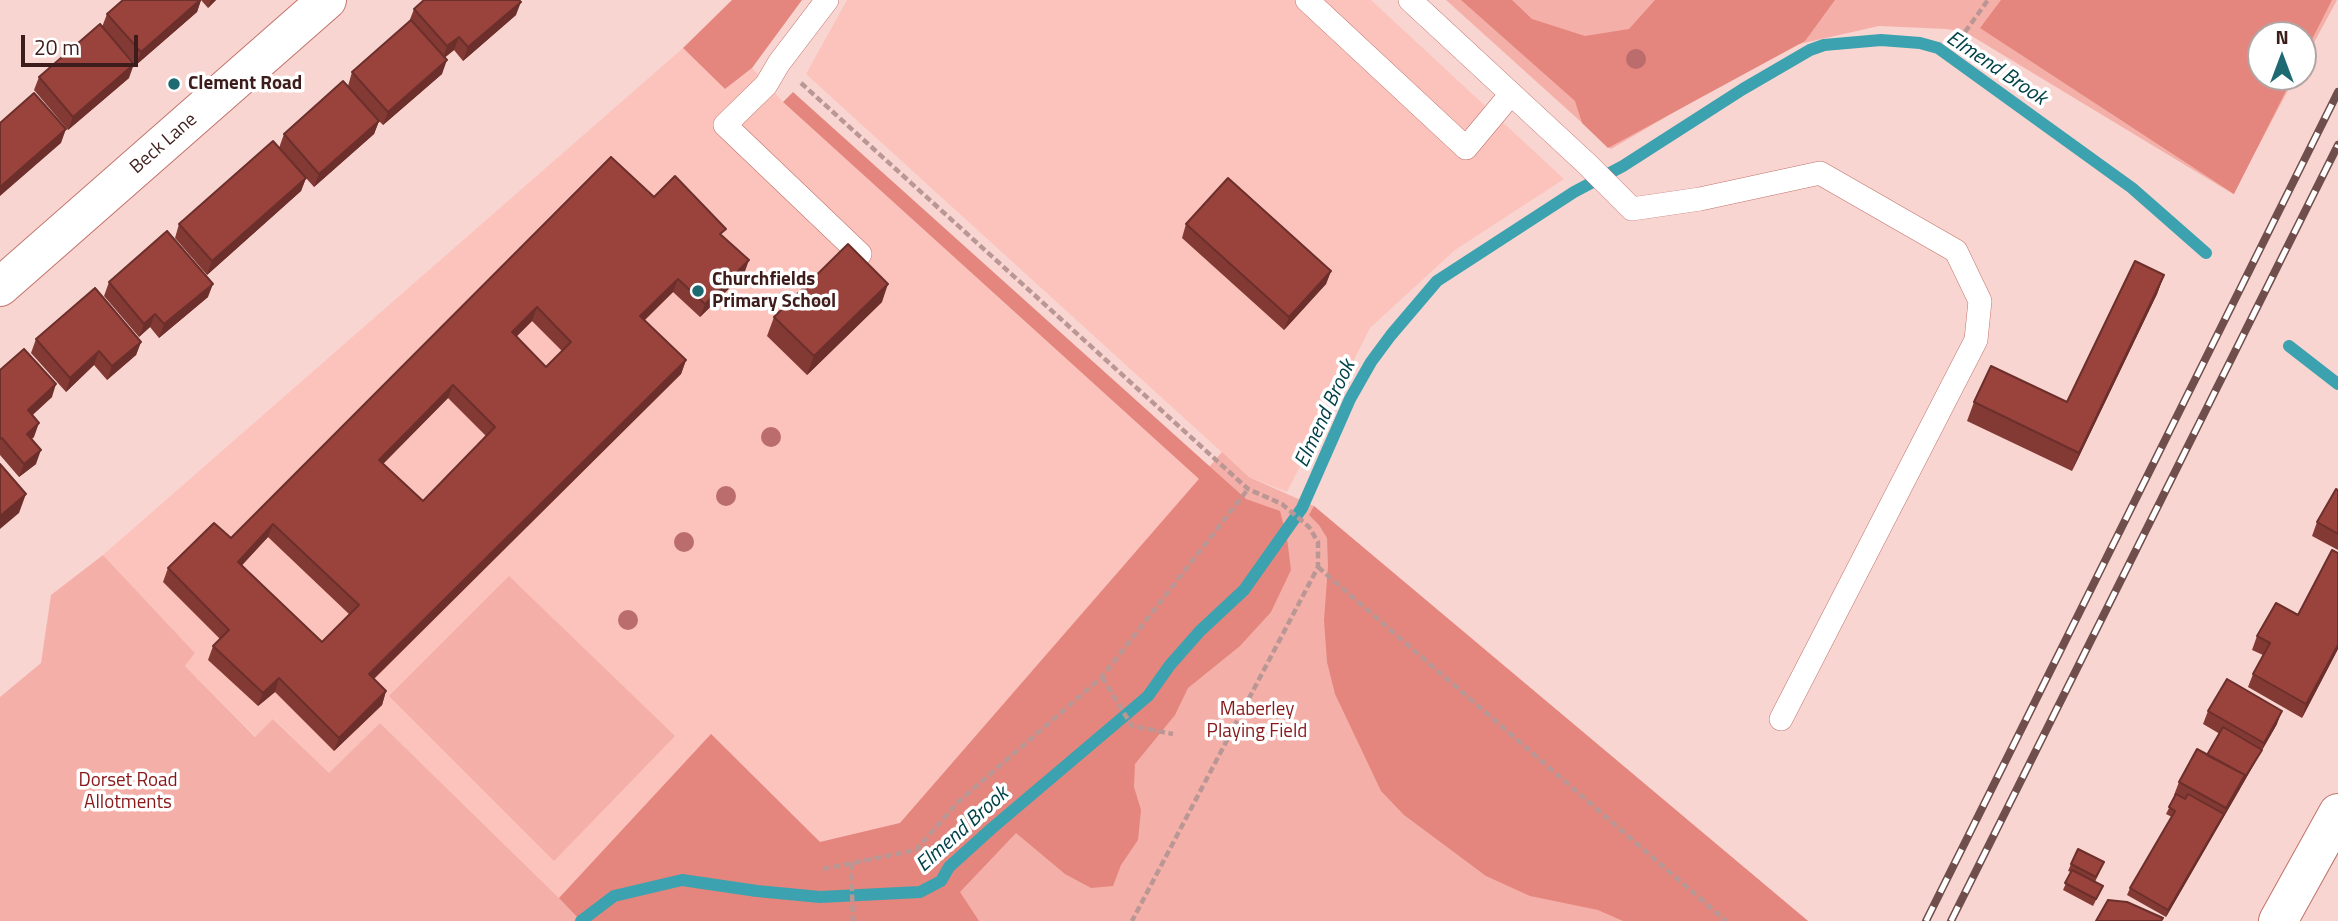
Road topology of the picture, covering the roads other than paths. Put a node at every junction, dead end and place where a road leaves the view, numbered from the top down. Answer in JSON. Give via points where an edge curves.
{"nodes":[{"id":1,"x":327,"y":0,"type":"edge"},
{"id":2,"x":827,"y":0,"type":"edge"},
{"id":3,"x":1307,"y":0,"type":"edge"},
{"id":4,"x":1410,"y":0,"type":"edge"},
{"id":5,"x":1511,"y":94,"type":"junction"},
{"id":6,"x":860,"y":254,"type":"edge"},
{"id":7,"x":0,"y":287,"type":"edge"},
{"id":8,"x":1781,"y":719,"type":"dead end"},
{"id":9,"x":2338,"y":813,"type":"edge"},
{"id":10,"x":2278,"y":921,"type":"edge"}],
"edges":[{"from":1,"to":7,"type":"street","name":"Beck Lane"},
{"from":2,"to":6,"type":"lane","via":[[766,85],[724,125]]},
{"from":3,"to":5,"type":"lane","via":[[1466,148]]},
{"from":4,"to":5,"type":"lane"},
{"from":5,"to":8,"type":"lane","via":[[1632,209],[1820,173],[1956,251],[1980,301],[1976,340]]},
{"from":9,"to":10,"type":"street"}]}
